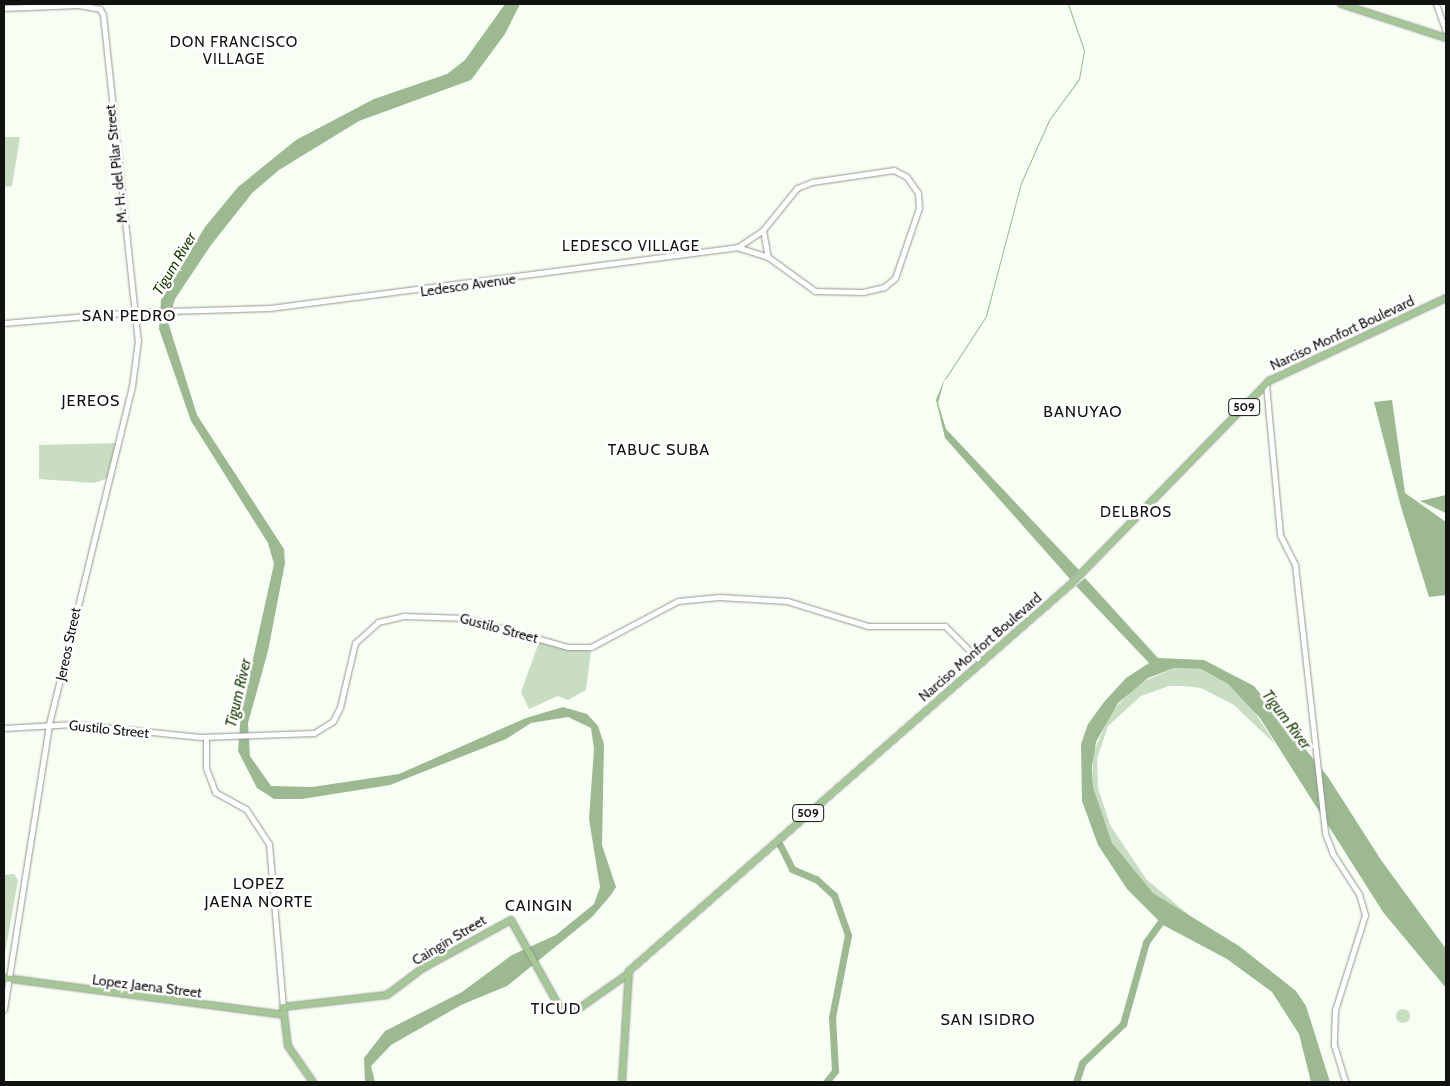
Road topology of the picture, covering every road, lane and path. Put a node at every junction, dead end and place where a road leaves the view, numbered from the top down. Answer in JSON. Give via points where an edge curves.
{"nodes":[{"id":1,"x":35,"y":4,"type":"edge"},
{"id":2,"x":1341,"y":4,"type":"edge"},
{"id":3,"x":1436,"y":4,"type":"edge"},
{"id":4,"x":4,"y":8,"type":"edge"},
{"id":5,"x":1446,"y":31,"type":"edge"},
{"id":6,"x":1446,"y":38,"type":"edge"},
{"id":7,"x":763,"y":230,"type":"junction"},
{"id":8,"x":737,"y":247,"type":"junction"},
{"id":9,"x":768,"y":257,"type":"junction"},
{"id":10,"x":1446,"y":298,"type":"edge"},
{"id":11,"x":135,"y":312,"type":"junction"},
{"id":12,"x":4,"y":323,"type":"edge"},
{"id":13,"x":1266,"y":384,"type":"junction"},
{"id":14,"x":981,"y":662,"type":"junction"},
{"id":15,"x":49,"y":724,"type":"junction"},
{"id":16,"x":4,"y":728,"type":"edge"},
{"id":17,"x":206,"y":737,"type":"junction"},
{"id":18,"x":628,"y":974,"type":"junction"},
{"id":19,"x":6,"y":978,"type":"edge"},
{"id":20,"x":283,"y":1007,"type":"junction"},
{"id":21,"x":4,"y":1009,"type":"edge"},
{"id":22,"x":284,"y":1015,"type":"junction"},
{"id":23,"x":313,"y":1082,"type":"edge"},
{"id":24,"x":622,"y":1082,"type":"edge"},
{"id":25,"x":1345,"y":1082,"type":"edge"}],
"edges":[{"from":1,"to":4,"type":"street"},
{"from":1,"to":11,"type":"street","name":"M. H. del Pilar Street","via":[[78,5],[100,9],[103,15],[114,145]]},
{"from":2,"to":6,"type":"main road"},
{"from":3,"to":5,"type":"street"},
{"from":7,"to":8,"type":"street"},
{"from":7,"to":9,"type":"street"},
{"from":7,"to":9,"type":"street","via":[[797,188],[815,182],[880,170],[902,172],[915,184],[919,208],[890,284],[828,295],[815,291]]},
{"from":8,"to":9,"type":"street"},
{"from":8,"to":11,"type":"street","name":"Ledesco Avenue","via":[[368,298],[198,312]]},
{"from":10,"to":13,"type":"main road","name":"Narciso Monfort Boulevard","number":"509"},
{"from":11,"to":12,"type":"street","name":"Ledesco Avenue"},
{"from":11,"to":15,"type":"street","name":"Jereos Street","via":[[136,370]]},
{"from":13,"to":14,"type":"main road","name":"Narciso Monfort Boulevard","number":"509","via":[[1112,546]]},
{"from":13,"to":25,"type":"street","via":[[1280,535],[1295,565],[1320,761],[1325,833],[1333,854],[1360,894],[1365,915],[1335,1010],[1334,1045]]},
{"from":14,"to":17,"type":"street","name":"Gustilo Street","via":[[945,626],[868,626],[803,604],[770,600],[678,601],[591,646],[568,647],[458,617],[386,619],[355,644],[345,695],[333,721],[306,735]]},
{"from":14,"to":18,"type":"main road","name":"Narciso Monfort Boulevard","number":"509"},
{"from":15,"to":16,"type":"street","name":"Gustilo Street"},
{"from":15,"to":17,"type":"street","name":"Gustilo Street"},
{"from":15,"to":19,"type":"street","name":"Jereos Street"},
{"from":17,"to":20,"type":"street","via":[[206,768],[215,792],[246,809],[269,844]]},
{"from":18,"to":20,"type":"main road","name":"Caingin Street","via":[[598,999],[573,1010],[560,1008],[525,939],[511,920],[423,968],[387,995]]},
{"from":18,"to":24,"type":"main road"},
{"from":19,"to":21,"type":"street","name":"Jereos Street"},
{"from":19,"to":22,"type":"main road","name":"Lopez Jaena Street"},
{"from":20,"to":22,"type":"main road"},
{"from":22,"to":23,"type":"main road","via":[[291,1055]]}]}
